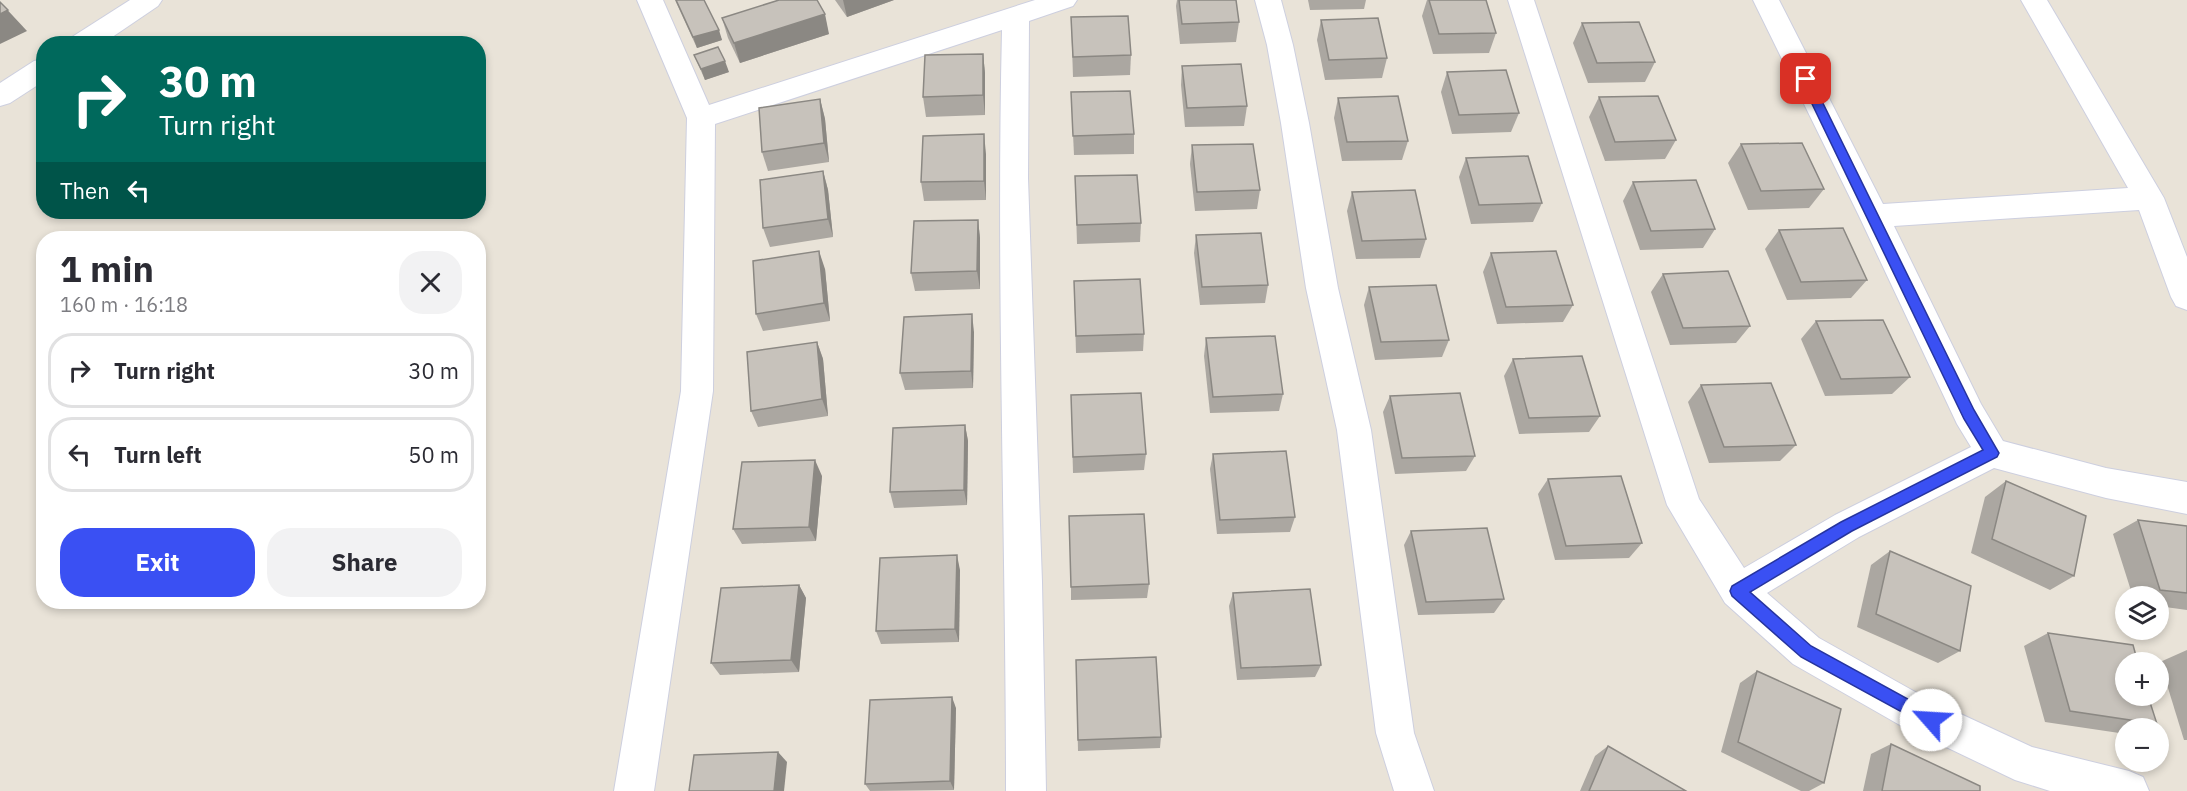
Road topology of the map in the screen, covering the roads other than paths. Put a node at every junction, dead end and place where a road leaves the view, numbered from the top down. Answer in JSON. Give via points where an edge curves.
{"nodes":[{"id":1,"x":149,"y":0,"type":"edge"},
{"id":2,"x":650,"y":0,"type":"edge"},
{"id":3,"x":1064,"y":0,"type":"edge"},
{"id":4,"x":1268,"y":0,"type":"edge"},
{"id":5,"x":1521,"y":0,"type":"edge"},
{"id":6,"x":1766,"y":0,"type":"edge"},
{"id":7,"x":2034,"y":0,"type":"edge"},
{"id":8,"x":1016,"y":16,"type":"junction"},
{"id":9,"x":94,"y":36,"type":"edge"},
{"id":10,"x":36,"y":73,"type":"edge"},
{"id":11,"x":0,"y":96,"type":"edge"},
{"id":12,"x":701,"y":118,"type":"junction"},
{"id":13,"x":2149,"y":198,"type":"junction"},
{"id":14,"x":1874,"y":216,"type":"junction"},
{"id":15,"x":2187,"y":297,"type":"edge"},
{"id":16,"x":1992,"y":453,"type":"junction"},
{"id":17,"x":2187,"y":498,"type":"edge"},
{"id":18,"x":1738,"y":591,"type":"junction"},
{"id":19,"x":634,"y":791,"type":"edge"},
{"id":20,"x":1026,"y":791,"type":"edge"},
{"id":21,"x":1414,"y":791,"type":"edge"},
{"id":22,"x":2129,"y":791,"type":"edge"}],
"edges":[{"from":1,"to":9,"type":"street"},
{"from":2,"to":12,"type":"street"},
{"from":3,"to":8,"type":"street"},
{"from":4,"to":21,"type":"street","via":[[1288,90],[1322,288],[1354,430],[1395,733]]},
{"from":5,"to":18,"type":"street","via":[[1684,505]]},
{"from":6,"to":14,"type":"street"},
{"from":7,"to":13,"type":"street"},
{"from":8,"to":12,"type":"street"},
{"from":8,"to":20,"type":"street","via":[[1013,178]]},
{"from":10,"to":11,"type":"street"},
{"from":12,"to":19,"type":"street","via":[[697,391]]},
{"from":13,"to":14,"type":"street"},
{"from":13,"to":15,"type":"street"},
{"from":14,"to":16,"type":"street","via":[[1969,414]]},
{"from":16,"to":17,"type":"street","via":[[2106,483]]},
{"from":16,"to":18,"type":"street","via":[[1847,526]]},
{"from":18,"to":22,"type":"street","via":[[1806,651],[1911,711],[2029,766]]}]}
